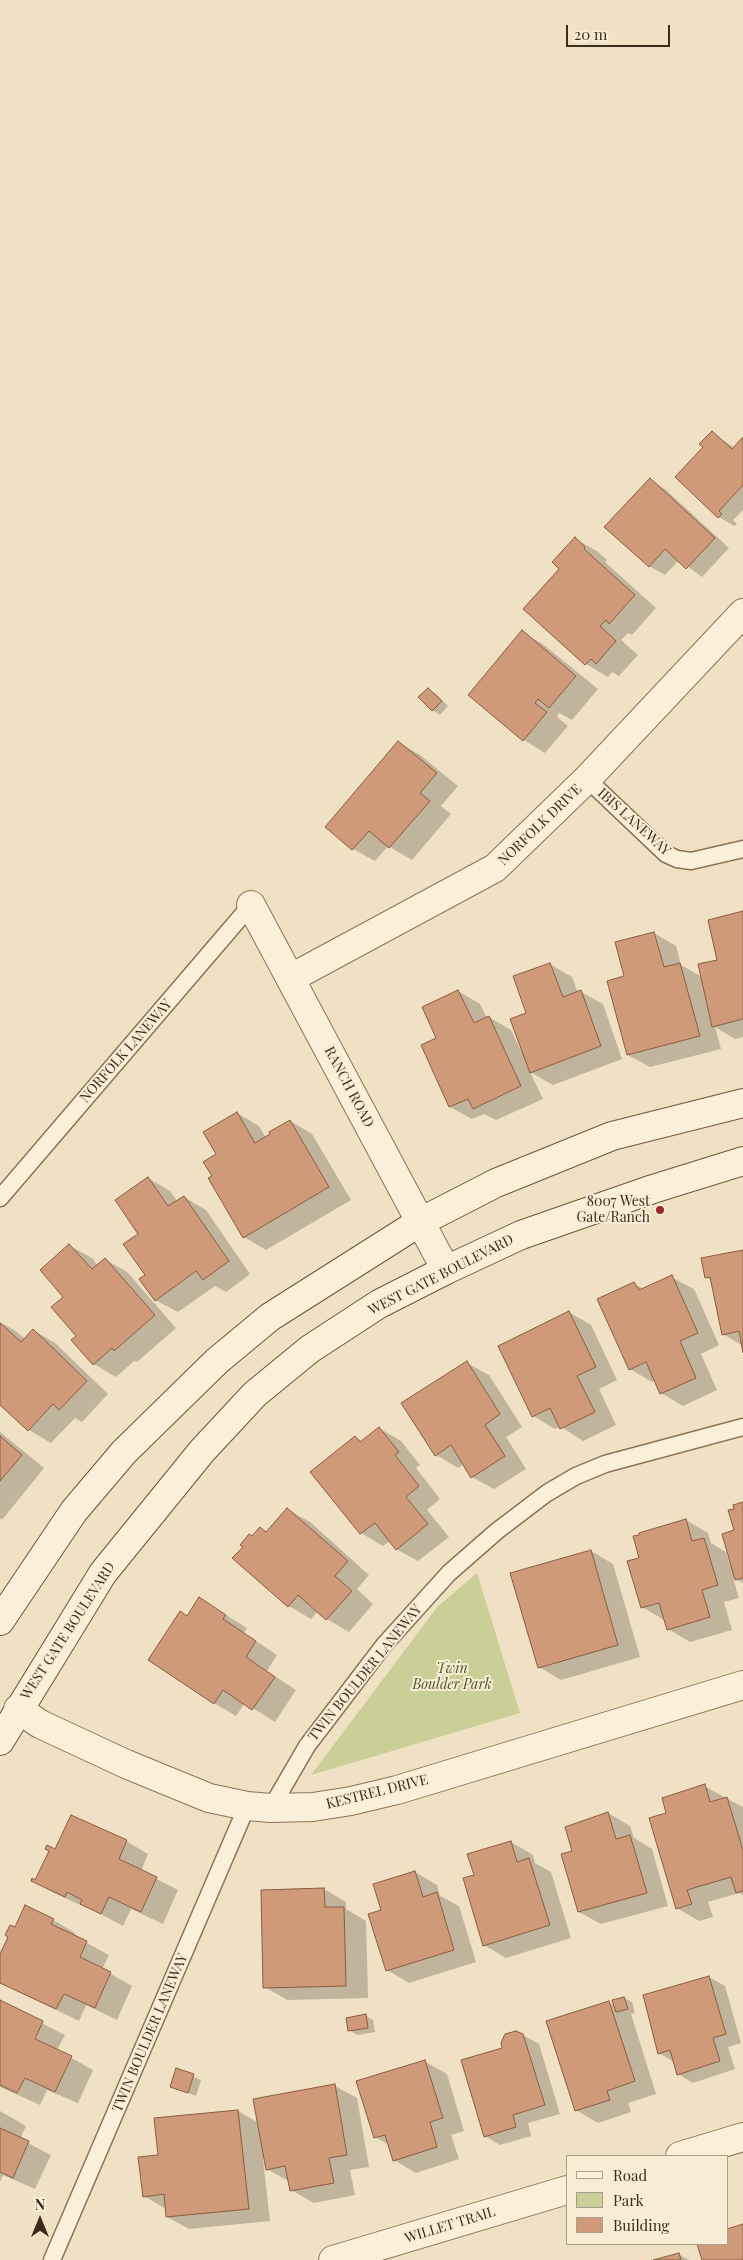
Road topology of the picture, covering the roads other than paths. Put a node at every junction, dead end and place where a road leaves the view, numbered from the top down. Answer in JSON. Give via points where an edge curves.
{"nodes":[{"id":1,"x":743,"y":613,"type":"edge"},
{"id":2,"x":587,"y":779,"type":"junction"},
{"id":3,"x":743,"y":849,"type":"edge"},
{"id":4,"x":251,"y":905,"type":"joint"},
{"id":5,"x":291,"y":978,"type":"junction"},
{"id":6,"x":743,"y":1103,"type":"edge"},
{"id":7,"x":743,"y":1161,"type":"edge"},
{"id":8,"x":0,"y":1198,"type":"edge"},
{"id":9,"x":420,"y":1222,"type":"junction"},
{"id":10,"x":446,"y":1270,"type":"junction"},
{"id":11,"x":743,"y":1427,"type":"edge"},
{"id":12,"x":0,"y":1621,"type":"edge"},
{"id":13,"x":743,"y":1685,"type":"edge"},
{"id":14,"x":18,"y":1709,"type":"junction"},
{"id":15,"x":0,"y":1741,"type":"edge"},
{"id":16,"x":259,"y":1807,"type":"junction"},
{"id":17,"x":743,"y":2137,"type":"edge"},
{"id":18,"x":683,"y":2155,"type":"edge"},
{"id":19,"x":566,"y":2190,"type":"edge"},
{"id":20,"x":52,"y":2260,"type":"edge"},
{"id":21,"x":334,"y":2260,"type":"edge"}],
"edges":[{"from":1,"to":2,"type":"street","name":"NORFOLK DRIVE"},
{"from":2,"to":3,"type":"lane","name":"IBIS LANEWAY","via":[[666,854],[677,859],[691,861]]},
{"from":2,"to":5,"type":"street","name":"NORFOLK DRIVE","via":[[495,868]]},
{"from":4,"to":5,"type":"street","name":"RANCH ROAD"},
{"from":4,"to":8,"type":"lane","name":"NORFOLK LANEWAY"},
{"from":5,"to":9,"type":"street","name":"RANCH ROAD"},
{"from":6,"to":9,"type":"street","via":[[612,1136],[496,1183]]},
{"from":7,"to":10,"type":"street","name":"WEST GATE BOULEVARD","via":[[521,1235]]},
{"from":9,"to":10,"type":"street","name":"RANCH ROAD"},
{"from":9,"to":12,"type":"street","via":[[270,1317],[178,1398],[124,1452],[74,1511]]},
{"from":10,"to":14,"type":"street","name":"WEST GATE BOULEVARD","via":[[379,1304],[310,1349],[255,1394],[202,1450],[102,1573]]},
{"from":11,"to":16,"type":"lane","name":"TWIN BOULDER LANEWAY","via":[[606,1464],[576,1476],[547,1493],[497,1531],[449,1573],[384,1645]]},
{"from":13,"to":16,"type":"street","name":"KESTREL DRIVE","via":[[396,1790],[313,1807]]},
{"from":14,"to":15,"type":"street","name":"WEST GATE BOULEVARD"},
{"from":14,"to":16,"type":"street","name":"KESTREL DRIVE","via":[[40,1724],[209,1798]]},
{"from":16,"to":20,"type":"lane","name":"TWIN BOULDER LANEWAY"},
{"from":17,"to":18,"type":"street"},
{"from":19,"to":21,"type":"street","name":"WILLET TRAIL"}]}
